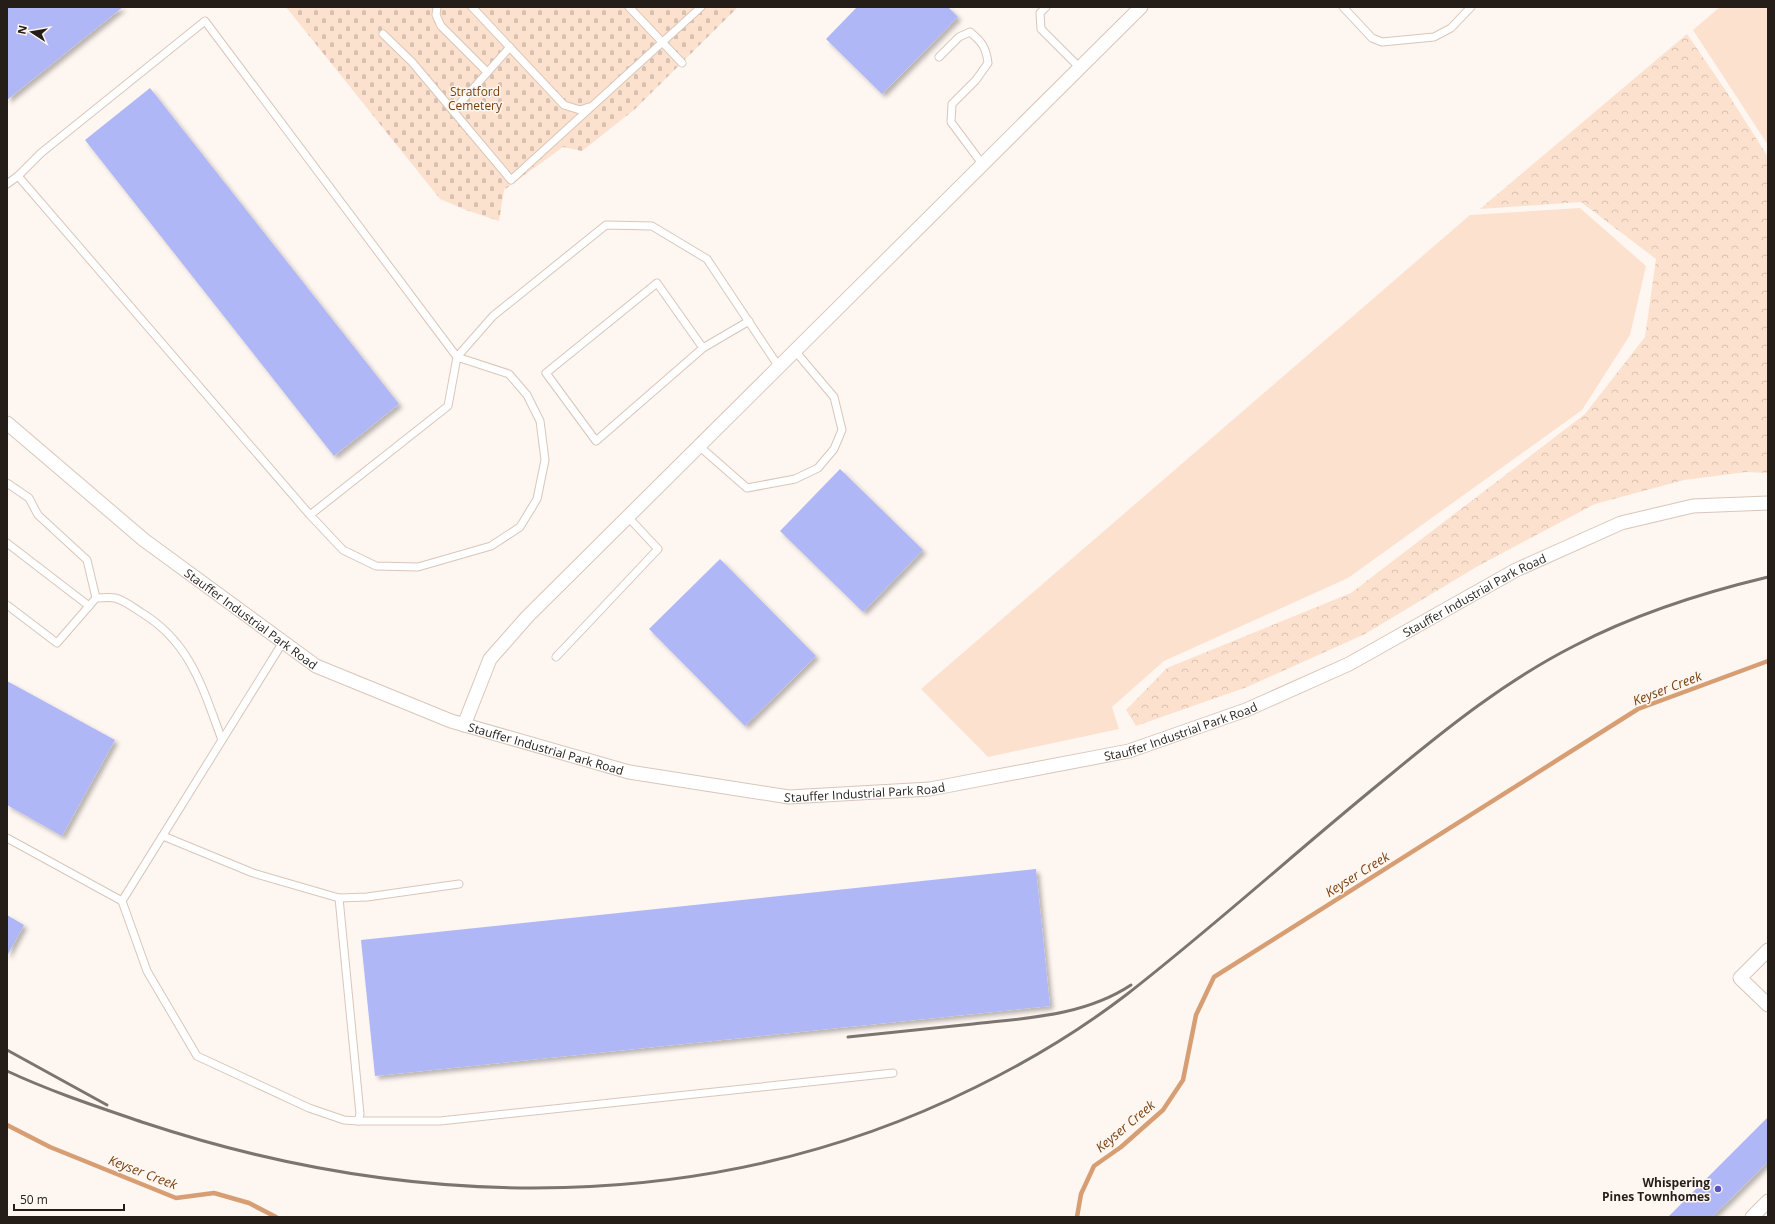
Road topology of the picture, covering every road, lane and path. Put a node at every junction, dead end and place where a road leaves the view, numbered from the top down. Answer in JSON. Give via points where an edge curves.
{"nodes":[{"id":1,"x":437,"y":7,"type":"edge"},
{"id":2,"x":472,"y":7,"type":"edge"},
{"id":3,"x":629,"y":7,"type":"edge"},
{"id":4,"x":701,"y":7,"type":"edge"},
{"id":5,"x":1046,"y":7,"type":"edge"},
{"id":6,"x":1141,"y":7,"type":"edge"},
{"id":7,"x":1343,"y":7,"type":"edge"},
{"id":8,"x":1467,"y":8,"type":"edge"},
{"id":9,"x":383,"y":34,"type":"dead end"},
{"id":10,"x":663,"y":42,"type":"junction"},
{"id":11,"x":510,"y":47,"type":"junction"},
{"id":12,"x":939,"y":57,"type":"dead end"},
{"id":13,"x":682,"y":62,"type":"dead end"},
{"id":14,"x":1080,"y":68,"type":"junction"},
{"id":15,"x":487,"y":72,"type":"junction"},
{"id":16,"x":593,"y":105,"type":"junction"},
{"id":17,"x":453,"y":111,"type":"junction"},
{"id":18,"x":983,"y":165,"type":"junction"},
{"id":19,"x":18,"y":176,"type":"junction"},
{"id":20,"x":7,"y":184,"type":"edge"},
{"id":21,"x":749,"y":321,"type":"junction"},
{"id":22,"x":703,"y":348,"type":"junction"},
{"id":23,"x":795,"y":351,"type":"junction"},
{"id":24,"x":457,"y":357,"type":"junction"},
{"id":25,"x":779,"y":367,"type":"junction"},
{"id":26,"x":7,"y":423,"type":"edge"},
{"id":27,"x":699,"y":446,"type":"junction"},
{"id":28,"x":7,"y":483,"type":"edge"},
{"id":29,"x":1768,"y":503,"type":"edge"},
{"id":30,"x":310,"y":516,"type":"junction"},
{"id":31,"x":628,"y":517,"type":"junction"},
{"id":32,"x":7,"y":543,"type":"edge"},
{"id":33,"x":96,"y":598,"type":"junction"},
{"id":34,"x":7,"y":605,"type":"edge"},
{"id":35,"x":89,"y":606,"type":"junction"},
{"id":36,"x":283,"y":642,"type":"junction"},
{"id":37,"x":556,"y":657,"type":"dead end"},
{"id":38,"x":464,"y":725,"type":"junction"},
{"id":39,"x":222,"y":740,"type":"junction"},
{"id":40,"x":163,"y":836,"type":"junction"},
{"id":41,"x":7,"y":838,"type":"edge"},
{"id":42,"x":459,"y":884,"type":"dead end"},
{"id":43,"x":338,"y":898,"type":"junction"},
{"id":44,"x":122,"y":901,"type":"junction"},
{"id":45,"x":1768,"y":950,"type":"edge"},
{"id":46,"x":1768,"y":1005,"type":"edge"},
{"id":47,"x":892,"y":1073,"type":"dead end"},
{"id":48,"x":358,"y":1121,"type":"junction"},
{"id":49,"x":1768,"y":1201,"type":"edge"},
{"id":50,"x":1752,"y":1217,"type":"edge"}],
"edges":[{"from":1,"to":15,"type":"lane","via":[[436,15],[441,26]]},
{"from":2,"to":11,"type":"lane"},
{"from":3,"to":10,"type":"lane"},
{"from":4,"to":10,"type":"lane"},
{"from":5,"to":14,"type":"lane","via":[[1040,13],[1041,29]]},
{"from":6,"to":14,"type":"street"},
{"from":7,"to":8,"type":"lane","via":[[1372,38],[1382,42],[1434,37],[1451,28]]},
{"from":9,"to":17,"type":"lane","via":[[412,62]]},
{"from":10,"to":13,"type":"lane"},
{"from":10,"to":16,"type":"lane"},
{"from":11,"to":15,"type":"lane"},
{"from":11,"to":16,"type":"lane","via":[[564,105],[580,110]]},
{"from":12,"to":18,"type":"lane","via":[[959,37],[970,32],[987,50],[988,63],[976,80],[952,104],[951,122]]},
{"from":14,"to":18,"type":"street"},
{"from":15,"to":17,"type":"lane"},
{"from":16,"to":17,"type":"lane","via":[[511,180]]},
{"from":18,"to":23,"type":"street"},
{"from":19,"to":20,"type":"lane"},
{"from":19,"to":24,"type":"lane","via":[[41,153],[205,22]]},
{"from":19,"to":30,"type":"lane"},
{"from":21,"to":22,"type":"lane"},
{"from":21,"to":24,"type":"lane","via":[[707,259],[652,226],[606,225],[493,316]]},
{"from":21,"to":25,"type":"lane"},
{"from":22,"to":22,"type":"lane","via":[[596,440],[546,373],[657,283]]},
{"from":23,"to":25,"type":"street"},
{"from":23,"to":27,"type":"lane","via":[[834,397],[842,430],[834,449],[818,468],[795,479],[747,488]]},
{"from":24,"to":30,"type":"lane","via":[[448,406]]},
{"from":24,"to":30,"type":"lane","via":[[509,374],[527,395],[540,421],[545,460],[537,499],[520,527],[491,546],[418,567],[376,566],[343,550]]},
{"from":25,"to":27,"type":"street"},
{"from":26,"to":36,"type":"street","name":"Stauffer Industrial Park Road","via":[[144,540]]},
{"from":27,"to":31,"type":"street"},
{"from":28,"to":33,"type":"lane","via":[[29,498],[38,515],[87,560]]},
{"from":29,"to":38,"type":"street","name":"Stauffer Industrial Park Road","via":[[1693,506],[1621,523],[1516,570],[1349,664],[1246,710],[1129,751],[930,789],[789,797],[629,772]]},
{"from":31,"to":37,"type":"lane","via":[[658,549]]},
{"from":31,"to":38,"type":"street","via":[[527,618],[490,659]]},
{"from":32,"to":35,"type":"lane"},
{"from":33,"to":35,"type":"lane"},
{"from":33,"to":39,"type":"lane","via":[[115,598],[155,621],[174,639],[186,655],[201,685]]},
{"from":34,"to":35,"type":"lane","via":[[56,643]]},
{"from":36,"to":38,"type":"street","name":"Stauffer Industrial Park Road","via":[[316,666]]},
{"from":36,"to":39,"type":"lane"},
{"from":39,"to":40,"type":"lane"},
{"from":40,"to":43,"type":"lane","via":[[253,873]]},
{"from":40,"to":44,"type":"lane"},
{"from":41,"to":44,"type":"lane"},
{"from":42,"to":43,"type":"lane","via":[[367,897]]},
{"from":43,"to":48,"type":"lane","via":[[360,1114]]},
{"from":44,"to":48,"type":"lane","via":[[147,971],[197,1056],[309,1108],[344,1120]]},
{"from":45,"to":46,"type":"street","via":[[1740,978]]},
{"from":47,"to":48,"type":"lane","via":[[440,1121]]},
{"from":49,"to":50,"type":"street"}]}
